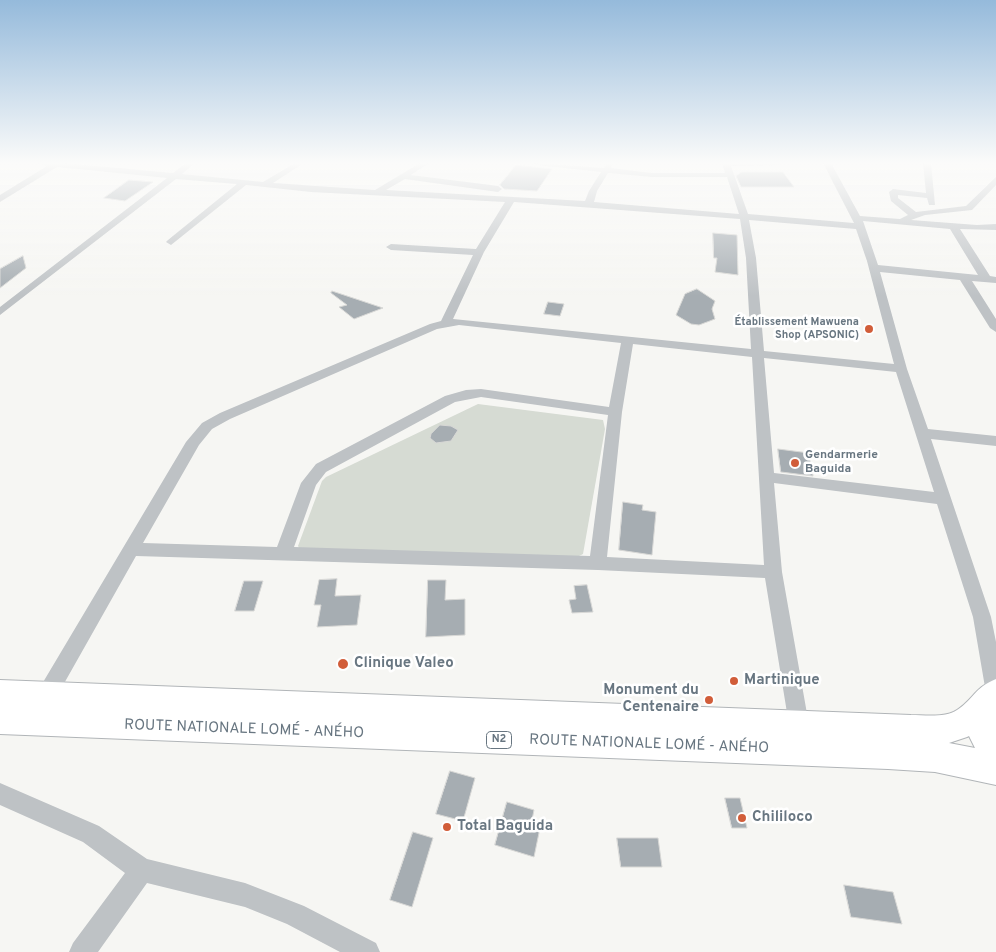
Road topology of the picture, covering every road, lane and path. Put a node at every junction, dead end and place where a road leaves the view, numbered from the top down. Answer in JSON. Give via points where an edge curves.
{"nodes":[{"id":1,"x":134,"y":207,"type":"edge"},
{"id":2,"x":214,"y":207,"type":"edge"},
{"id":3,"x":506,"y":207,"type":"edge"},
{"id":4,"x":672,"y":207,"type":"edge"},
{"id":5,"x":741,"y":207,"type":"edge"},
{"id":6,"x":850,"y":207,"type":"edge"},
{"id":7,"x":905,"y":207,"type":"edge"},
{"id":8,"x":936,"y":207,"type":"edge"},
{"id":9,"x":970,"y":207,"type":"edge"},
{"id":10,"x":938,"y":211,"type":"junction"},
{"id":11,"x":743,"y":213,"type":"junction"},
{"id":12,"x":913,"y":214,"type":"junction"},
{"id":13,"x":899,"y":220,"type":"junction"},
{"id":14,"x":858,"y":222,"type":"junction"},
{"id":15,"x":996,"y":223,"type":"edge"},
{"id":16,"x":954,"y":226,"type":"junction"},
{"id":17,"x":996,"y":227,"type":"edge"},
{"id":18,"x":171,"y":242,"type":"dead end"},
{"id":19,"x":392,"y":247,"type":"dead end"},
{"id":20,"x":479,"y":252,"type":"junction"},
{"id":21,"x":874,"y":268,"type":"junction"},
{"id":22,"x":964,"y":277,"type":"junction"},
{"id":23,"x":991,"y":280,"type":"edge"},
{"id":24,"x":0,"y":312,"type":"edge"},
{"id":25,"x":446,"y":323,"type":"junction"},
{"id":26,"x":996,"y":328,"type":"edge"},
{"id":27,"x":628,"y":340,"type":"junction"},
{"id":28,"x":757,"y":354,"type":"junction"},
{"id":29,"x":901,"y":370,"type":"junction"},
{"id":30,"x":615,"y":412,"type":"junction"},
{"id":31,"x":921,"y":433,"type":"junction"},
{"id":32,"x":996,"y":441,"type":"edge"},
{"id":33,"x":766,"y":477,"type":"junction"},
{"id":34,"x":943,"y":499,"type":"junction"},
{"id":35,"x":131,"y":549,"type":"junction"},
{"id":36,"x":283,"y":554,"type":"junction"},
{"id":37,"x":598,"y":563,"type":"junction"},
{"id":38,"x":773,"y":572,"type":"junction"},
{"id":39,"x":982,"y":617,"type":"junction"},
{"id":40,"x":996,"y":635,"type":"edge"},
{"id":41,"x":0,"y":694,"type":"edge"},
{"id":42,"x":46,"y":696,"type":"junction"},
{"id":43,"x":988,"y":700,"type":"edge"},
{"id":44,"x":0,"y":719,"type":"edge"},
{"id":45,"x":798,"y":725,"type":"junction"},
{"id":46,"x":996,"y":753,"type":"edge"},
{"id":47,"x":996,"y":769,"type":"edge"},
{"id":48,"x":0,"y":794,"type":"edge"},
{"id":49,"x":142,"y":870,"type":"junction"},
{"id":50,"x":82,"y":952,"type":"edge"},
{"id":51,"x":367,"y":952,"type":"edge"}],
"edges":[{"from":1,"to":24,"type":"street"},
{"from":2,"to":18,"type":"street"},
{"from":3,"to":20,"type":"street"},
{"from":4,"to":11,"type":"street"},
{"from":5,"to":11,"type":"street"},
{"from":6,"to":14,"type":"street"},
{"from":7,"to":12,"type":"street"},
{"from":8,"to":10,"type":"street"},
{"from":9,"to":10,"type":"street"},
{"from":10,"to":12,"type":"street"},
{"from":10,"to":15,"type":"street"},
{"from":11,"to":14,"type":"street"},
{"from":11,"to":28,"type":"street","via":[[751,258]]},
{"from":12,"to":13,"type":"street"},
{"from":13,"to":14,"type":"street"},
{"from":13,"to":16,"type":"street"},
{"from":14,"to":21,"type":"street"},
{"from":16,"to":17,"type":"street"},
{"from":16,"to":23,"type":"street"},
{"from":19,"to":20,"type":"street"},
{"from":20,"to":25,"type":"street"},
{"from":21,"to":22,"type":"street"},
{"from":21,"to":29,"type":"street"},
{"from":22,"to":23,"type":"street"},
{"from":22,"to":26,"type":"street"},
{"from":25,"to":27,"type":"street"},
{"from":25,"to":35,"type":"street","via":[[207,426],[193,442]]},
{"from":27,"to":28,"type":"street"},
{"from":27,"to":30,"type":"street"},
{"from":28,"to":29,"type":"street"},
{"from":28,"to":33,"type":"street"},
{"from":29,"to":31,"type":"street"},
{"from":30,"to":36,"type":"street","via":[[481,393],[450,399],[321,468],[309,483]]},
{"from":30,"to":37,"type":"street"},
{"from":31,"to":32,"type":"street"},
{"from":31,"to":34,"type":"street"},
{"from":33,"to":34,"type":"street"},
{"from":33,"to":38,"type":"street"},
{"from":34,"to":39,"type":"street"},
{"from":35,"to":36,"type":"street"},
{"from":35,"to":42,"type":"street"},
{"from":36,"to":37,"type":"street"},
{"from":37,"to":38,"type":"street"},
{"from":38,"to":45,"type":"street"},
{"from":39,"to":40,"type":"street"},
{"from":39,"to":43,"type":"street"},
{"from":41,"to":42,"type":"highway","name":"ROUTE NATIONALE LOMÉ - ANÉHO","number":"N2"},
{"from":42,"to":45,"type":"highway","name":"ROUTE NATIONALE LOMÉ - ANÉHO","number":"N2"},
{"from":43,"to":45,"type":"highway","name":"ROUTE NATIONALE LOMÉ - ANÉHO","number":"N2","via":[[967,722],[947,729]]},
{"from":43,"to":46,"type":"highway","via":[[980,722]]},
{"from":44,"to":47,"type":"highway","name":"ROUTE NATIONALE LOMÉ - ANÉHO","number":"N2","via":[[888,753],[935,756]]},
{"from":48,"to":49,"type":"street","via":[[91,834]]},
{"from":49,"to":50,"type":"street"},
{"from":49,"to":51,"type":"street","via":[[245,895],[295,915]]}]}
